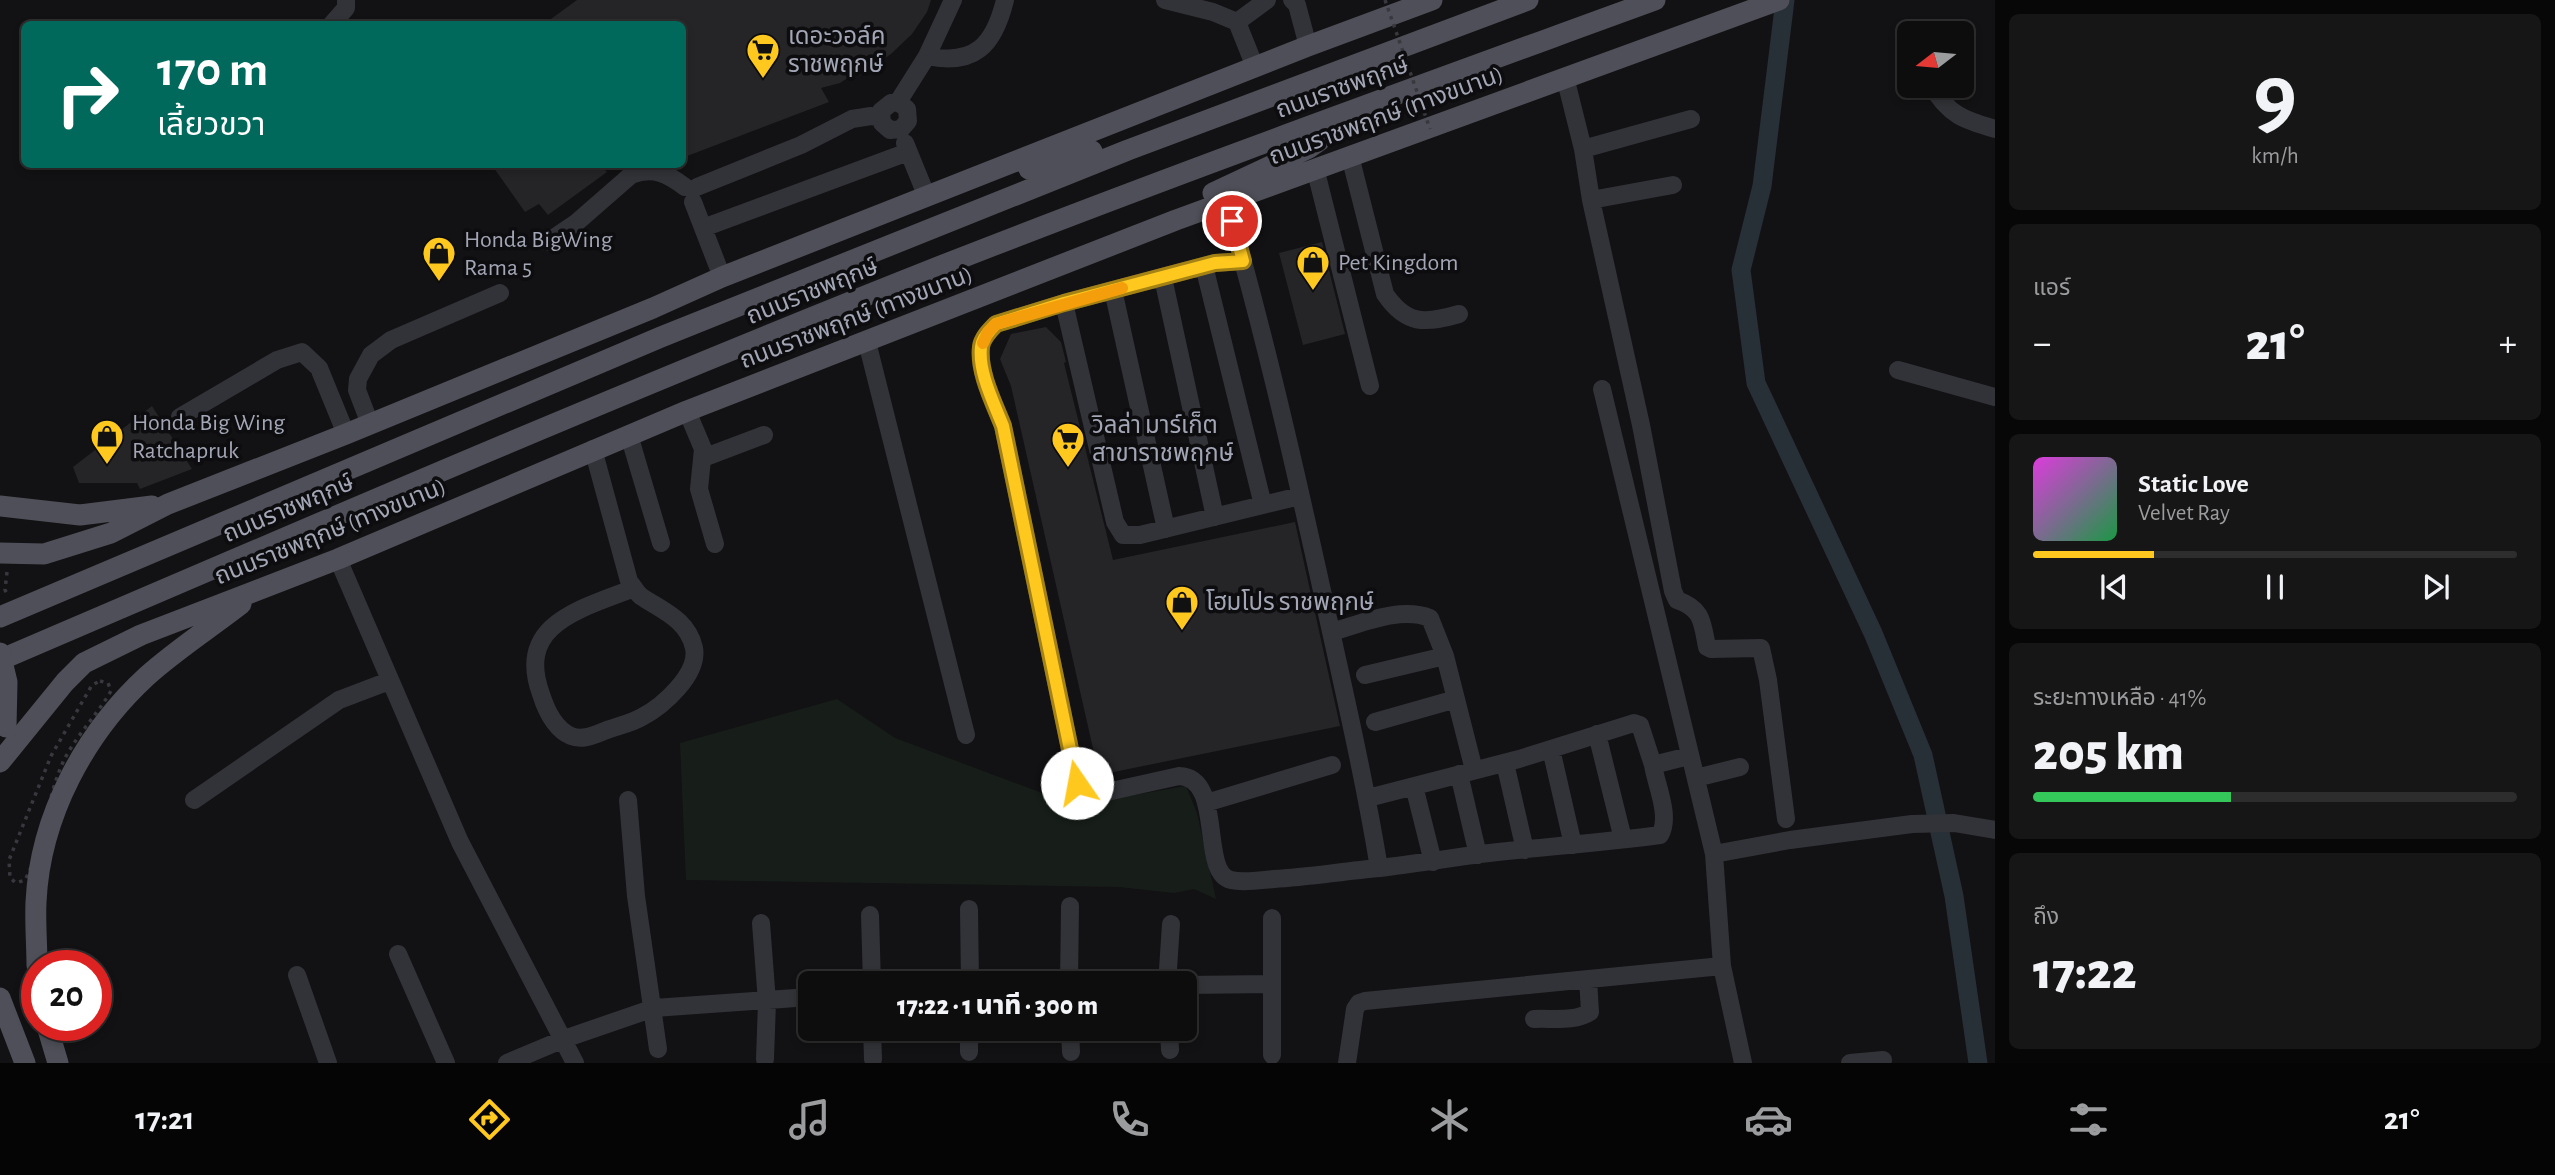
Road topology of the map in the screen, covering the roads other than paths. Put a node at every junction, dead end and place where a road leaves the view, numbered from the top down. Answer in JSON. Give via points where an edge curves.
{"nodes":[{"id":1,"x":346,"y":0,"type":"edge"},
{"id":2,"x":954,"y":0,"type":"edge"},
{"id":3,"x":1005,"y":0,"type":"edge"},
{"id":4,"x":1165,"y":0,"type":"edge"},
{"id":5,"x":1266,"y":0,"type":"edge"},
{"id":6,"x":1292,"y":0,"type":"edge"},
{"id":7,"x":1432,"y":0,"type":"edge"},
{"id":8,"x":1528,"y":0,"type":"edge"},
{"id":9,"x":1655,"y":0,"type":"edge"},
{"id":10,"x":1770,"y":3,"type":"edge"},
{"id":11,"x":335,"y":21,"type":"edge"},
{"id":12,"x":1237,"y":22,"type":"junction"},
{"id":13,"x":1308,"y":46,"type":"junction"},
{"id":14,"x":927,"y":56,"type":"junction"},
{"id":15,"x":1255,"y":67,"type":"junction"},
{"id":16,"x":1565,"y":78,"type":"junction"},
{"id":17,"x":1938,"y":98,"type":"edge"},
{"id":18,"x":898,"y":102,"type":"junction"},
{"id":19,"x":880,"y":118,"type":"junction"},
{"id":20,"x":1691,"y":119,"type":"dead end"},
{"id":21,"x":1328,"y":120,"type":"junction"},
{"id":22,"x":901,"y":129,"type":"junction"},
{"id":23,"x":1995,"y":129,"type":"edge"},
{"id":24,"x":1128,"y":149,"type":"junction"},
{"id":25,"x":1583,"y":149,"type":"junction"},
{"id":26,"x":908,"y":152,"type":"junction"},
{"id":27,"x":1350,"y":156,"type":"junction"},
{"id":28,"x":1315,"y":168,"type":"junction"},
{"id":29,"x":989,"y":172,"type":"junction"},
{"id":30,"x":1673,"y":185,"type":"dead end"},
{"id":31,"x":692,"y":192,"type":"junction"},
{"id":32,"x":928,"y":197,"type":"junction"},
{"id":33,"x":1591,"y":200,"type":"junction"},
{"id":34,"x":1226,"y":201,"type":"junction"},
{"id":35,"x":1176,"y":220,"type":"junction"},
{"id":36,"x":703,"y":228,"type":"junction"},
{"id":37,"x":548,"y":243,"type":"dead end"},
{"id":38,"x":1243,"y":261,"type":"junction"},
{"id":39,"x":1204,"y":266,"type":"junction"},
{"id":40,"x":722,"y":277,"type":"junction"},
{"id":41,"x":1163,"y":278,"type":"junction"},
{"id":42,"x":1114,"y":290,"type":"junction"},
{"id":43,"x":500,"y":293,"type":"dead end"},
{"id":44,"x":1064,"y":303,"type":"junction"},
{"id":45,"x":1459,"y":314,"type":"dead end"},
{"id":46,"x":867,"y":342,"type":"junction"},
{"id":47,"x":1898,"y":370,"type":"dead end"},
{"id":48,"x":1370,"y":386,"type":"dead end"},
{"id":49,"x":1602,"y":389,"type":"dead end"},
{"id":50,"x":1995,"y":397,"type":"edge"},
{"id":51,"x":687,"y":411,"type":"junction"},
{"id":52,"x":180,"y":417,"type":"dead end"},
{"id":53,"x":370,"y":424,"type":"junction"},
{"id":54,"x":1641,"y":425,"type":"junction"},
{"id":55,"x":1612,"y":431,"type":"junction"},
{"id":56,"x":346,"y":434,"type":"junction"},
{"id":57,"x":629,"y":435,"type":"junction"},
{"id":58,"x":764,"y":435,"type":"dead end"},
{"id":59,"x":593,"y":449,"type":"junction"},
{"id":60,"x":703,"y":458,"type":"junction"},
{"id":61,"x":1300,"y":496,"type":"junction"},
{"id":62,"x":168,"y":504,"type":"junction"},
{"id":63,"x":1263,"y":505,"type":"junction"},
{"id":64,"x":0,"y":506,"type":"edge"},
{"id":65,"x":1215,"y":517,"type":"junction"},
{"id":66,"x":1166,"y":529,"type":"junction"},
{"id":67,"x":661,"y":543,"type":"dead end"},
{"id":68,"x":715,"y":544,"type":"dead end"},
{"id":69,"x":0,"y":553,"type":"edge"},
{"id":70,"x":338,"y":559,"type":"junction"},
{"id":71,"x":634,"y":588,"type":"junction"},
{"id":72,"x":257,"y":592,"type":"junction"},
{"id":73,"x":0,"y":617,"type":"edge"},
{"id":74,"x":1331,"y":632,"type":"junction"},
{"id":75,"x":0,"y":653,"type":"edge"},
{"id":76,"x":1445,"y":656,"type":"junction"},
{"id":77,"x":0,"y":660,"type":"edge"},
{"id":78,"x":1365,"y":675,"type":"dead end"},
{"id":79,"x":389,"y":681,"type":"junction"},
{"id":80,"x":1456,"y":699,"type":"junction"},
{"id":81,"x":1375,"y":722,"type":"dead end"},
{"id":82,"x":1597,"y":734,"type":"junction"},
{"id":83,"x":966,"y":735,"type":"dead end"},
{"id":84,"x":0,"y":748,"type":"edge"},
{"id":85,"x":1551,"y":749,"type":"junction"},
{"id":86,"x":1689,"y":756,"type":"junction"},
{"id":87,"x":0,"y":762,"type":"edge"},
{"id":88,"x":1505,"y":763,"type":"junction"},
{"id":89,"x":1332,"y":765,"type":"dead end"},
{"id":90,"x":1653,"y":765,"type":"junction"},
{"id":91,"x":1740,"y":767,"type":"dead end"},
{"id":92,"x":1466,"y":772,"type":"junction"},
{"id":93,"x":1696,"y":778,"type":"junction"},
{"id":94,"x":1414,"y":786,"type":"junction"},
{"id":95,"x":1368,"y":798,"type":"junction"},
{"id":96,"x":194,"y":800,"type":"dead end"},
{"id":97,"x":628,"y":800,"type":"dead end"},
{"id":98,"x":1206,"y":803,"type":"junction"},
{"id":99,"x":1786,"y":819,"type":"dead end"},
{"id":100,"x":1995,"y":830,"type":"edge"},
{"id":101,"x":1623,"y":839,"type":"junction"},
{"id":102,"x":1573,"y":845,"type":"junction"},
{"id":103,"x":1525,"y":850,"type":"junction"},
{"id":104,"x":1714,"y":854,"type":"junction"},
{"id":105,"x":1478,"y":855,"type":"junction"},
{"id":106,"x":1433,"y":862,"type":"junction"},
{"id":107,"x":1379,"y":868,"type":"junction"},
{"id":108,"x":1070,"y":906,"type":"dead end"},
{"id":109,"x":970,"y":909,"type":"dead end"},
{"id":110,"x":870,"y":915,"type":"dead end"},
{"id":111,"x":1272,"y":918,"type":"dead end"},
{"id":112,"x":761,"y":922,"type":"dead end"},
{"id":113,"x":1171,"y":923,"type":"dead end"},
{"id":114,"x":37,"y":950,"type":"edge"},
{"id":115,"x":398,"y":954,"type":"dead end"},
{"id":116,"x":1722,"y":966,"type":"junction"},
{"id":117,"x":872,"y":971,"type":"edge"},
{"id":118,"x":970,"y":971,"type":"edge"},
{"id":119,"x":1069,"y":971,"type":"edge"},
{"id":120,"x":1168,"y":971,"type":"edge"},
{"id":121,"x":297,"y":975,"type":"dead end"},
{"id":122,"x":1588,"y":979,"type":"junction"},
{"id":123,"x":1270,"y":984,"type":"junction"},
{"id":124,"x":1197,"y":985,"type":"edge"},
{"id":125,"x":0,"y":998,"type":"edge"},
{"id":126,"x":798,"y":998,"type":"edge"},
{"id":127,"x":767,"y":1002,"type":"junction"},
{"id":128,"x":654,"y":1008,"type":"junction"},
{"id":129,"x":1534,"y":1018,"type":"dead end"},
{"id":130,"x":564,"y":1039,"type":"junction"},
{"id":131,"x":51,"y":1041,"type":"edge"},
{"id":132,"x":873,"y":1041,"type":"edge"},
{"id":133,"x":969,"y":1041,"type":"edge"},
{"id":134,"x":1071,"y":1041,"type":"edge"},
{"id":135,"x":1170,"y":1041,"type":"edge"},
{"id":136,"x":659,"y":1049,"type":"dead end"},
{"id":137,"x":1170,"y":1050,"type":"dead end"},
{"id":138,"x":969,"y":1052,"type":"dead end"},
{"id":139,"x":1071,"y":1052,"type":"dead end"},
{"id":140,"x":1272,"y":1055,"type":"dead end"},
{"id":141,"x":765,"y":1059,"type":"dead end"},
{"id":142,"x":873,"y":1059,"type":"dead end"},
{"id":143,"x":1883,"y":1060,"type":"dead end"},
{"id":144,"x":25,"y":1063,"type":"edge"},
{"id":145,"x":58,"y":1063,"type":"edge"},
{"id":146,"x":328,"y":1063,"type":"edge"},
{"id":147,"x":446,"y":1063,"type":"edge"},
{"id":148,"x":508,"y":1063,"type":"edge"},
{"id":149,"x":575,"y":1063,"type":"edge"},
{"id":150,"x":1347,"y":1063,"type":"edge"},
{"id":151,"x":1743,"y":1063,"type":"edge"},
{"id":152,"x":1850,"y":1063,"type":"edge"}],
"edges":[{"from":1,"to":11,"type":"street","via":[[346,8]]},
{"from":2,"to":14,"type":"street"},
{"from":3,"to":14,"type":"street","via":[[995,30],[978,50],[966,57]]},
{"from":4,"to":12,"type":"street"},
{"from":5,"to":12,"type":"street"},
{"from":6,"to":13,"type":"street"},
{"from":7,"to":13,"type":"main road"},
{"from":8,"to":24,"type":"main road","name":"ถนนราชพฤกษ์"},
{"from":9,"to":21,"type":"main road","name":"ถนนราชพฤกษ์"},
{"from":10,"to":16,"type":"main road","name":"ถนนราชพฤกษ์ (ทางขนาน)"},
{"from":12,"to":15,"type":"street"},
{"from":13,"to":15,"type":"main road"},
{"from":14,"to":18,"type":"street"},
{"from":15,"to":29,"type":"main road"},
{"from":16,"to":25,"type":"street"},
{"from":16,"to":27,"type":"main road","name":"ถนนราชพฤกษ์ (ทางขนาน)"},
{"from":17,"to":23,"type":"street","via":[[1960,118]]},
{"from":18,"to":19,"type":"street","via":[[885,106]]},
{"from":18,"to":22,"type":"street","via":[[909,115]]},
{"from":19,"to":22,"type":"street","via":[[886,127]]},
{"from":19,"to":31,"type":"street","via":[[852,119]]},
{"from":20,"to":25,"type":"street"},
{"from":21,"to":35,"type":"main road","via":[[1319,141],[1190,204]]},
{"from":21,"to":77,"type":"main road","name":"ถนนราชพฤกษ์","via":[[931,270],[484,453]]},
{"from":22,"to":26,"type":"street"},
{"from":24,"to":29,"type":"main road","via":[[1104,148],[1004,175]]},
{"from":24,"to":73,"type":"main road","name":"ถนนราชพฤกษ์","via":[[661,337]]},
{"from":25,"to":33,"type":"street"},
{"from":26,"to":32,"type":"street"},
{"from":26,"to":36,"type":"street"},
{"from":27,"to":28,"type":"main road","name":"ถนนราชพฤกษ์ (ทางขนาน)"},
{"from":27,"to":45,"type":"street","via":[[1385,294],[1397,311],[1409,318],[1441,319]]},
{"from":28,"to":34,"type":"main road","name":"ถนนราชพฤกษ์ (ทางขนาน)"},
{"from":28,"to":48,"type":"street"},
{"from":29,"to":32,"type":"main road"},
{"from":30,"to":33,"type":"street"},
{"from":31,"to":36,"type":"street"},
{"from":31,"to":37,"type":"street","via":[[668,174],[642,171]]},
{"from":32,"to":40,"type":"main road"},
{"from":33,"to":54,"type":"street"},
{"from":34,"to":35,"type":"main road","name":"ถนนราชพฤกษ์ (ทางขนาน)"},
{"from":34,"to":38,"type":"street"},
{"from":35,"to":46,"type":"main road","name":"ถนนราชพฤกษ์ (ทางขนาน)"},
{"from":36,"to":40,"type":"street"},
{"from":38,"to":39,"type":"street"},
{"from":38,"to":61,"type":"street"},
{"from":39,"to":41,"type":"street"},
{"from":39,"to":63,"type":"street"},
{"from":40,"to":53,"type":"main road"},
{"from":41,"to":42,"type":"street"},
{"from":41,"to":65,"type":"street"},
{"from":42,"to":44,"type":"street"},
{"from":42,"to":66,"type":"street"},
{"from":43,"to":53,"type":"street","via":[[391,340],[371,355],[357,390]]},
{"from":44,"to":66,"type":"street","via":[[1115,522],[1123,535]]},
{"from":44,"to":98,"type":"street","via":[[996,324],[981,346],[991,403],[1003,426],[1077,783],[1084,792],[1098,794],[1186,776],[1198,784]]},
{"from":46,"to":51,"type":"main road","name":"ถนนราชพฤกษ์ (ทางขนาน)"},
{"from":46,"to":83,"type":"street"},
{"from":47,"to":50,"type":"street"},
{"from":49,"to":55,"type":"street"},
{"from":51,"to":57,"type":"main road","name":"ถนนราชพฤกษ์ (ทางขนาน)"},
{"from":51,"to":60,"type":"street"},
{"from":52,"to":56,"type":"street","via":[[276,360],[302,352],[320,368]]},
{"from":53,"to":56,"type":"main road"},
{"from":54,"to":55,"type":"street"},
{"from":54,"to":99,"type":"street","via":[[1677,600],[1698,612],[1707,647],[1761,648]]},
{"from":55,"to":86,"type":"street"},
{"from":56,"to":62,"type":"main road"},
{"from":57,"to":59,"type":"main road","name":"ถนนราชพฤกษ์ (ทางขนาน)"},
{"from":57,"to":67,"type":"street"},
{"from":58,"to":60,"type":"street"},
{"from":59,"to":70,"type":"main road","name":"ถนนราชพฤกษ์ (ทางขนาน)"},
{"from":59,"to":71,"type":"street"},
{"from":60,"to":68,"type":"street","via":[[699,489]]},
{"from":61,"to":63,"type":"street"},
{"from":61,"to":74,"type":"street"},
{"from":62,"to":64,"type":"main road","via":[[80,515]]},
{"from":62,"to":69,"type":"main road","via":[[78,545],[44,554]]},
{"from":63,"to":65,"type":"street"},
{"from":65,"to":66,"type":"street"},
{"from":70,"to":72,"type":"main road","name":"ถนนราชพฤกษ์ (ทางขนาน)"},
{"from":70,"to":79,"type":"street"},
{"from":71,"to":71,"type":"street","via":[[552,626],[537,645],[534,676],[544,704],[556,725],[570,736],[583,738],[642,718],[676,691],[689,672],[694,649],[680,621]]},
{"from":72,"to":87,"type":"main road","name":"ถนนราชพฤกษ์ (ทางขนาน)","via":[[141,635],[84,663]]},
{"from":72,"to":114,"type":"main road","via":[[149,675],[118,704],[82,755],[53,815],[43,858],[36,900]]},
{"from":74,"to":76,"type":"street","via":[[1401,614],[1420,614],[1430,618]]},
{"from":74,"to":95,"type":"street"},
{"from":75,"to":84,"type":"main road","bridge":true,"via":[[7,682],[6,727]]},
{"from":76,"to":78,"type":"street"},
{"from":76,"to":80,"type":"street"},
{"from":79,"to":96,"type":"street","via":[[339,699]]},
{"from":79,"to":130,"type":"street","via":[[460,842]]},
{"from":80,"to":81,"type":"street"},
{"from":80,"to":92,"type":"street"},
{"from":82,"to":85,"type":"street"},
{"from":82,"to":90,"type":"street","via":[[1638,723]]},
{"from":82,"to":101,"type":"street"},
{"from":85,"to":88,"type":"street"},
{"from":85,"to":102,"type":"street"},
{"from":86,"to":90,"type":"street"},
{"from":86,"to":93,"type":"street"},
{"from":88,"to":92,"type":"street"},
{"from":88,"to":103,"type":"street"},
{"from":89,"to":98,"type":"street"},
{"from":90,"to":101,"type":"street","via":[[1664,829],[1660,835]]},
{"from":91,"to":93,"type":"street"},
{"from":92,"to":94,"type":"street"},
{"from":92,"to":105,"type":"street"},
{"from":93,"to":104,"type":"street"},
{"from":94,"to":95,"type":"street"},
{"from":94,"to":106,"type":"street"},
{"from":95,"to":107,"type":"street"},
{"from":97,"to":128,"type":"street","via":[[636,896]]},
{"from":98,"to":107,"type":"street","via":[[1216,864],[1230,880]]},
{"from":100,"to":104,"type":"street","via":[[1954,822],[1912,824]]},
{"from":101,"to":102,"type":"street"},
{"from":102,"to":103,"type":"street"},
{"from":103,"to":105,"type":"street"},
{"from":104,"to":116,"type":"street"},
{"from":105,"to":106,"type":"street"},
{"from":106,"to":107,"type":"street"},
{"from":108,"to":119,"type":"street"},
{"from":109,"to":118,"type":"street"},
{"from":110,"to":117,"type":"street"},
{"from":111,"to":123,"type":"street"},
{"from":112,"to":127,"type":"street"},
{"from":113,"to":120,"type":"street"},
{"from":115,"to":147,"type":"street"},
{"from":116,"to":122,"type":"street"},
{"from":116,"to":151,"type":"street"},
{"from":121,"to":146,"type":"street"},
{"from":122,"to":129,"type":"street","via":[[1590,1012],[1586,1015]]},
{"from":122,"to":150,"type":"street","via":[[1359,1003]]},
{"from":123,"to":124,"type":"street"},
{"from":123,"to":140,"type":"street"},
{"from":125,"to":144,"type":"main road"},
{"from":126,"to":127,"type":"street"},
{"from":127,"to":128,"type":"street"},
{"from":127,"to":141,"type":"street"},
{"from":128,"to":130,"type":"street"},
{"from":128,"to":136,"type":"street"},
{"from":130,"to":148,"type":"street"},
{"from":130,"to":149,"type":"street"},
{"from":131,"to":145,"type":"main road"},
{"from":132,"to":142,"type":"street"},
{"from":133,"to":138,"type":"street"},
{"from":134,"to":139,"type":"street"},
{"from":135,"to":137,"type":"street"},
{"from":143,"to":152,"type":"street"}]}
